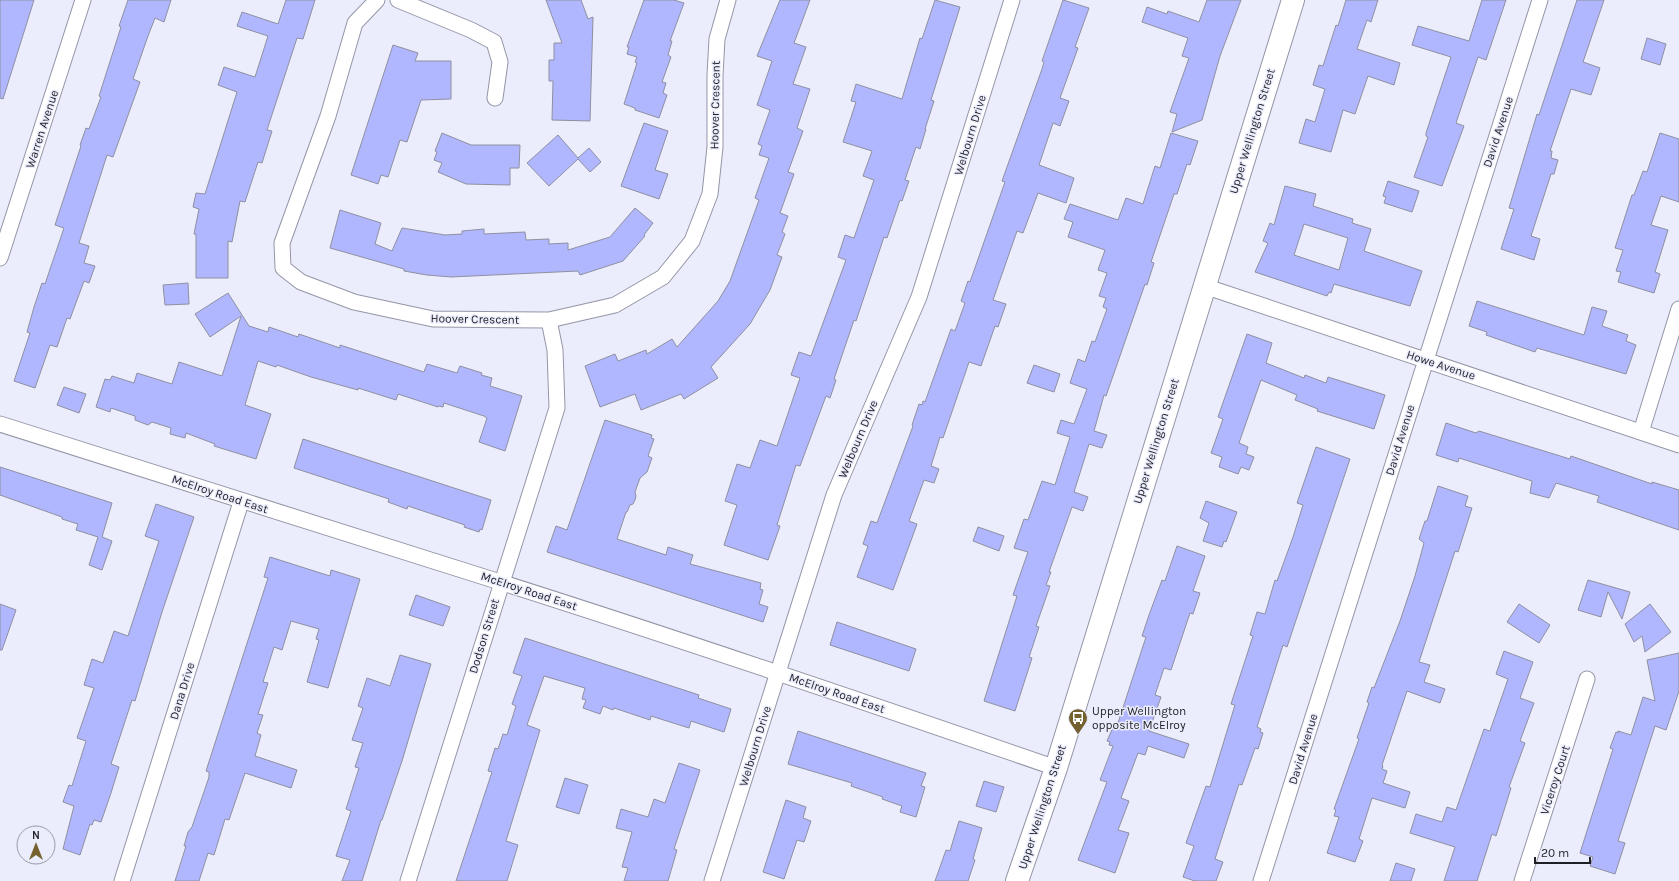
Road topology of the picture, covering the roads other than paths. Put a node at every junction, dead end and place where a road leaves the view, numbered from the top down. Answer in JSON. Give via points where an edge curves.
{"nodes":[{"id":1,"x":83,"y":0,"type":"edge"},
{"id":2,"x":377,"y":0,"type":"edge"},
{"id":3,"x":398,"y":0,"type":"edge"},
{"id":4,"x":728,"y":0,"type":"edge"},
{"id":5,"x":1012,"y":0,"type":"edge"},
{"id":6,"x":1294,"y":0,"type":"edge"},
{"id":7,"x":1540,"y":0,"type":"edge"},
{"id":8,"x":495,"y":98,"type":"dead end"},
{"id":9,"x":0,"y":258,"type":"edge"},
{"id":10,"x":1204,"y":286,"type":"junction"},
{"id":11,"x":1679,"y":309,"type":"edge"},
{"id":12,"x":549,"y":320,"type":"junction"},
{"id":13,"x":1425,"y":360,"type":"junction"},
{"id":14,"x":0,"y":424,"type":"edge"},
{"id":15,"x":1641,"y":432,"type":"junction"},
{"id":16,"x":1679,"y":445,"type":"edge"},
{"id":17,"x":241,"y":502,"type":"junction"},
{"id":18,"x":500,"y":582,"type":"junction"},
{"id":19,"x":778,"y":672,"type":"junction"},
{"id":20,"x":1587,"y":679,"type":"dead end"},
{"id":21,"x":1056,"y":768,"type":"junction"},
{"id":22,"x":1266,"y":880,"type":"edge"},
{"id":23,"x":122,"y":881,"type":"edge"},
{"id":24,"x":408,"y":881,"type":"edge"},
{"id":25,"x":712,"y":881,"type":"edge"},
{"id":26,"x":1017,"y":881,"type":"edge"},
{"id":27,"x":1522,"y":881,"type":"edge"}],
"edges":[{"from":1,"to":9,"type":"street","name":"Warren Avenue"},
{"from":2,"to":12,"type":"street","name":"Hoover Crescent","via":[[356,23],[328,116],[282,243],[283,268],[301,282],[354,302],[433,319]]},
{"from":3,"to":8,"type":"street","via":[[494,42],[500,62]]},
{"from":4,"to":12,"type":"street","name":"Hoover Crescent","via":[[716,39],[715,147],[710,194],[692,241],[663,277],[615,305]]},
{"from":5,"to":19,"type":"street","name":"Welbourn Drive","via":[[919,297],[834,495]]},
{"from":6,"to":10,"type":"main road","name":"Upper Wellington Street"},
{"from":7,"to":13,"type":"street","name":"David Avenue"},
{"from":10,"to":13,"type":"street","name":"Howe Avenue"},
{"from":10,"to":21,"type":"main road","name":"Upper Wellington Street"},
{"from":11,"to":15,"type":"street"},
{"from":12,"to":18,"type":"street","name":"Dodson Street","via":[[555,350],[557,408]]},
{"from":13,"to":15,"type":"street","name":"Howe Avenue"},
{"from":13,"to":22,"type":"street","name":"David Avenue"},
{"from":14,"to":17,"type":"street","name":"McElroy Road East"},
{"from":15,"to":16,"type":"street","name":"Howe Avenue"},
{"from":17,"to":18,"type":"street","name":"McElroy Road East"},
{"from":17,"to":23,"type":"street","name":"Dana Drive"},
{"from":18,"to":19,"type":"street","name":"McElroy Road East"},
{"from":18,"to":24,"type":"street","name":"Dodson Street"},
{"from":19,"to":21,"type":"street","name":"McElroy Road East"},
{"from":19,"to":25,"type":"street","name":"Welbourn Drive"},
{"from":20,"to":27,"type":"street","name":"Viceroy Court"},
{"from":21,"to":26,"type":"main road","name":"Upper Wellington Street"}]}
